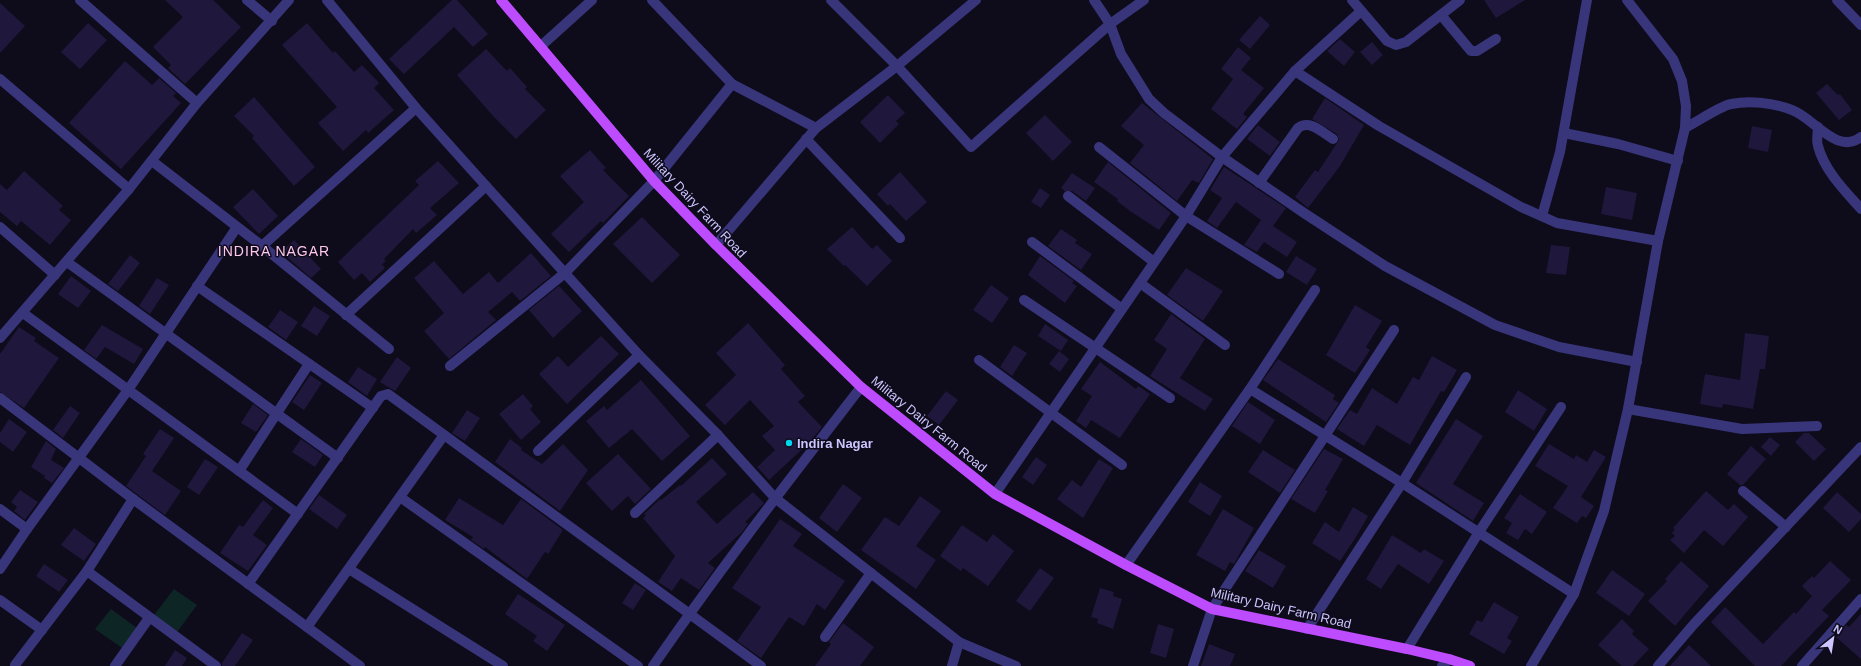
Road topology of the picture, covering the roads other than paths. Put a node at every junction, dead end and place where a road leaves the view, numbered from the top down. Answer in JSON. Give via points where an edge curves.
{"nodes":[{"id":1,"x":80,"y":0,"type":"edge"},
{"id":2,"x":247,"y":0,"type":"edge"},
{"id":3,"x":289,"y":0,"type":"edge"},
{"id":4,"x":327,"y":0,"type":"edge"},
{"id":5,"x":502,"y":0,"type":"edge"},
{"id":6,"x":592,"y":0,"type":"edge"},
{"id":7,"x":652,"y":0,"type":"edge"},
{"id":8,"x":831,"y":0,"type":"edge"},
{"id":9,"x":1094,"y":0,"type":"edge"},
{"id":10,"x":1144,"y":0,"type":"edge"},
{"id":11,"x":1352,"y":0,"type":"edge"},
{"id":12,"x":1460,"y":0,"type":"edge"},
{"id":13,"x":1587,"y":0,"type":"edge"},
{"id":14,"x":1626,"y":0,"type":"edge"},
{"id":15,"x":1837,"y":0,"type":"edge"},
{"id":16,"x":972,"y":1,"type":"edge"},
{"id":17,"x":1360,"y":12,"type":"junction"},
{"id":18,"x":1441,"y":15,"type":"junction"},
{"id":19,"x":272,"y":21,"type":"junction"},
{"id":20,"x":1110,"y":24,"type":"junction"},
{"id":21,"x":1861,"y":25,"type":"edge"},
{"id":22,"x":1496,"y":39,"type":"dead end"},
{"id":23,"x":541,"y":46,"type":"junction"},
{"id":24,"x":897,"y":66,"type":"junction"},
{"id":25,"x":1294,"y":71,"type":"junction"},
{"id":26,"x":0,"y":79,"type":"edge"},
{"id":27,"x":732,"y":84,"type":"junction"},
{"id":28,"x":197,"y":104,"type":"junction"},
{"id":29,"x":416,"y":108,"type":"junction"},
{"id":30,"x":1818,"y":127,"type":"junction"},
{"id":31,"x":816,"y":128,"type":"junction"},
{"id":32,"x":1685,"y":128,"type":"junction"},
{"id":33,"x":1564,"y":133,"type":"junction"},
{"id":34,"x":1861,"y":137,"type":"edge"},
{"id":35,"x":806,"y":139,"type":"junction"},
{"id":36,"x":1333,"y":139,"type":"dead end"},
{"id":37,"x":1099,"y":147,"type":"dead end"},
{"id":38,"x":1222,"y":157,"type":"junction"},
{"id":39,"x":152,"y":161,"type":"junction"},
{"id":40,"x":1678,"y":161,"type":"junction"},
{"id":41,"x":654,"y":181,"type":"junction"},
{"id":42,"x":1259,"y":183,"type":"junction"},
{"id":43,"x":486,"y":186,"type":"junction"},
{"id":44,"x":129,"y":188,"type":"junction"},
{"id":45,"x":1068,"y":196,"type":"dead end"},
{"id":46,"x":1861,"y":209,"type":"edge"},
{"id":47,"x":1186,"y":216,"type":"junction"},
{"id":48,"x":1542,"y":216,"type":"junction"},
{"id":49,"x":0,"y":227,"type":"edge"},
{"id":50,"x":237,"y":227,"type":"junction"},
{"id":51,"x":900,"y":238,"type":"dead end"},
{"id":52,"x":1658,"y":240,"type":"junction"},
{"id":53,"x":1032,"y":242,"type":"dead end"},
{"id":54,"x":716,"y":245,"type":"junction"},
{"id":55,"x":262,"y":246,"type":"junction"},
{"id":56,"x":66,"y":262,"type":"junction"},
{"id":57,"x":1154,"y":262,"type":"junction"},
{"id":58,"x":565,"y":273,"type":"junction"},
{"id":59,"x":1279,"y":274,"type":"dead end"},
{"id":60,"x":56,"y":275,"type":"junction"},
{"id":61,"x":1140,"y":283,"type":"junction"},
{"id":62,"x":198,"y":286,"type":"junction"},
{"id":63,"x":1315,"y":290,"type":"dead end"},
{"id":64,"x":1024,"y":300,"type":"dead end"},
{"id":65,"x":1122,"y":310,"type":"junction"},
{"id":66,"x":23,"y":313,"type":"junction"},
{"id":67,"x":346,"y":315,"type":"junction"},
{"id":68,"x":1394,"y":330,"type":"dead end"},
{"id":69,"x":165,"y":335,"type":"junction"},
{"id":70,"x":0,"y":338,"type":"edge"},
{"id":71,"x":1225,"y":345,"type":"dead end"},
{"id":72,"x":1096,"y":348,"type":"junction"},
{"id":73,"x":389,"y":349,"type":"dead end"},
{"id":74,"x":638,"y":355,"type":"junction"},
{"id":75,"x":979,"y":360,"type":"dead end"},
{"id":76,"x":1637,"y":362,"type":"junction"},
{"id":77,"x":309,"y":364,"type":"junction"},
{"id":78,"x":450,"y":366,"type":"dead end"},
{"id":79,"x":1466,"y":377,"type":"dead end"},
{"id":80,"x":861,"y":387,"type":"junction"},
{"id":81,"x":1250,"y":389,"type":"junction"},
{"id":82,"x":128,"y":390,"type":"junction"},
{"id":83,"x":0,"y":398,"type":"edge"},
{"id":84,"x":1170,"y":398,"type":"dead end"},
{"id":85,"x":1561,"y":407,"type":"dead end"},
{"id":86,"x":373,"y":408,"type":"junction"},
{"id":87,"x":1628,"y":409,"type":"junction"},
{"id":88,"x":1051,"y":413,"type":"junction"},
{"id":89,"x":276,"y":414,"type":"junction"},
{"id":90,"x":1817,"y":426,"type":"dead end"},
{"id":91,"x":1326,"y":434,"type":"junction"},
{"id":92,"x":444,"y":435,"type":"junction"},
{"id":93,"x":718,"y":435,"type":"junction"},
{"id":94,"x":1861,"y":447,"type":"edge"},
{"id":95,"x":538,"y":451,"type":"dead end"},
{"id":96,"x":338,"y":458,"type":"junction"},
{"id":97,"x":79,"y":459,"type":"junction"},
{"id":98,"x":1122,"y":465,"type":"dead end"},
{"id":99,"x":239,"y":471,"type":"junction"},
{"id":100,"x":1402,"y":483,"type":"junction"},
{"id":101,"x":1743,"y":491,"type":"dead end"},
{"id":102,"x":996,"y":494,"type":"junction"},
{"id":103,"x":400,"y":497,"type":"junction"},
{"id":104,"x":775,"y":498,"type":"junction"},
{"id":105,"x":133,"y":499,"type":"junction"},
{"id":106,"x":0,"y":509,"type":"edge"},
{"id":107,"x":635,"y":513,"type":"dead end"},
{"id":108,"x":298,"y":514,"type":"junction"},
{"id":109,"x":1786,"y":527,"type":"junction"},
{"id":110,"x":27,"y":528,"type":"junction"},
{"id":111,"x":1479,"y":532,"type":"junction"},
{"id":112,"x":1126,"y":565,"type":"junction"},
{"id":113,"x":0,"y":569,"type":"edge"},
{"id":114,"x":349,"y":569,"type":"junction"},
{"id":115,"x":86,"y":571,"type":"junction"},
{"id":116,"x":871,"y":573,"type":"junction"},
{"id":117,"x":248,"y":584,"type":"junction"},
{"id":118,"x":1574,"y":594,"type":"junction"},
{"id":119,"x":1861,"y":599,"type":"edge"},
{"id":120,"x":0,"y":600,"type":"edge"},
{"id":121,"x":1212,"y":609,"type":"junction"},
{"id":122,"x":689,"y":614,"type":"junction"},
{"id":123,"x":149,"y":618,"type":"junction"},
{"id":124,"x":307,"y":627,"type":"junction"},
{"id":125,"x":1308,"y":629,"type":"junction"},
{"id":126,"x":42,"y":630,"type":"junction"},
{"id":127,"x":824,"y":637,"type":"dead end"},
{"id":128,"x":959,"y":642,"type":"junction"},
{"id":129,"x":1407,"y":649,"type":"junction"},
{"id":130,"x":1446,"y":662,"type":"edge"},
{"id":131,"x":749,"y":663,"type":"edge"},
{"id":132,"x":15,"y":665,"type":"dead end"},
{"id":133,"x":115,"y":666,"type":"edge"},
{"id":134,"x":216,"y":666,"type":"edge"},
{"id":135,"x":360,"y":666,"type":"edge"},
{"id":136,"x":503,"y":666,"type":"edge"},
{"id":137,"x":638,"y":666,"type":"edge"},
{"id":138,"x":653,"y":666,"type":"edge"},
{"id":139,"x":761,"y":666,"type":"edge"},
{"id":140,"x":952,"y":666,"type":"edge"},
{"id":141,"x":1016,"y":666,"type":"edge"},
{"id":142,"x":1193,"y":666,"type":"edge"},
{"id":143,"x":1470,"y":666,"type":"edge"},
{"id":144,"x":1531,"y":666,"type":"edge"},
{"id":145,"x":1658,"y":666,"type":"edge"},
{"id":146,"x":1802,"y":666,"type":"edge"}],
"edges":[{"from":1,"to":28,"type":"street"},
{"from":2,"to":19,"type":"street"},
{"from":3,"to":19,"type":"street"},
{"from":4,"to":29,"type":"street"},
{"from":5,"to":23,"type":"main road","name":"Military Dairy Farm Road"},
{"from":6,"to":23,"type":"street"},
{"from":7,"to":27,"type":"street"},
{"from":8,"to":24,"type":"street"},
{"from":9,"to":20,"type":"street"},
{"from":10,"to":20,"type":"street"},
{"from":11,"to":17,"type":"street"},
{"from":12,"to":18,"type":"street"},
{"from":13,"to":33,"type":"street"},
{"from":14,"to":32,"type":"street","via":[[1673,59],[1682,81],[1686,106]]},
{"from":15,"to":21,"type":"street"},
{"from":16,"to":24,"type":"street"},
{"from":17,"to":18,"type":"street","via":[[1387,41],[1396,44],[1406,42]]},
{"from":17,"to":25,"type":"street"},
{"from":18,"to":22,"type":"street","via":[[1471,51],[1477,51]]},
{"from":19,"to":28,"type":"street"},
{"from":20,"to":24,"type":"street","via":[[971,147]]},
{"from":20,"to":38,"type":"street","via":[[1121,54],[1149,98],[1164,113]]},
{"from":23,"to":41,"type":"main road","name":"Military Dairy Farm Road"},
{"from":24,"to":31,"type":"street"},
{"from":25,"to":38,"type":"street"},
{"from":25,"to":48,"type":"street","via":[[1379,126],[1521,207]]},
{"from":26,"to":44,"type":"street"},
{"from":27,"to":31,"type":"street"},
{"from":27,"to":41,"type":"street"},
{"from":28,"to":39,"type":"street"},
{"from":29,"to":43,"type":"street"},
{"from":29,"to":55,"type":"street"},
{"from":30,"to":32,"type":"street","via":[[1794,110],[1760,102],[1731,104]]},
{"from":30,"to":34,"type":"street","via":[[1846,143]]},
{"from":30,"to":46,"type":"street","via":[[1817,145],[1825,162],[1842,189]]},
{"from":31,"to":35,"type":"street"},
{"from":32,"to":40,"type":"street"},
{"from":33,"to":40,"type":"street","via":[[1618,144]]},
{"from":33,"to":48,"type":"street"},
{"from":35,"to":51,"type":"street"},
{"from":35,"to":54,"type":"street"},
{"from":36,"to":42,"type":"street","via":[[1309,124],[1303,124]]},
{"from":37,"to":47,"type":"street"},
{"from":38,"to":42,"type":"street"},
{"from":38,"to":47,"type":"street"},
{"from":39,"to":44,"type":"street"},
{"from":39,"to":50,"type":"street"},
{"from":40,"to":52,"type":"street"},
{"from":41,"to":54,"type":"main road","name":"Military Dairy Farm Road"},
{"from":41,"to":58,"type":"street"},
{"from":42,"to":76,"type":"street","via":[[1385,266],[1495,325],[1559,347]]},
{"from":43,"to":58,"type":"street"},
{"from":43,"to":67,"type":"street"},
{"from":44,"to":56,"type":"street"},
{"from":45,"to":57,"type":"street"},
{"from":47,"to":57,"type":"street"},
{"from":47,"to":59,"type":"street"},
{"from":48,"to":52,"type":"street","via":[[1557,223]]},
{"from":49,"to":60,"type":"street"},
{"from":50,"to":55,"type":"street"},
{"from":50,"to":62,"type":"street"},
{"from":52,"to":76,"type":"street"},
{"from":53,"to":65,"type":"street"},
{"from":54,"to":80,"type":"main road","name":"Military Dairy Farm Road"},
{"from":55,"to":67,"type":"street"},
{"from":56,"to":60,"type":"street"},
{"from":56,"to":69,"type":"street"},
{"from":57,"to":61,"type":"street"},
{"from":58,"to":74,"type":"street"},
{"from":58,"to":78,"type":"street"},
{"from":60,"to":66,"type":"street"},
{"from":61,"to":65,"type":"street"},
{"from":61,"to":71,"type":"street"},
{"from":62,"to":69,"type":"street"},
{"from":62,"to":77,"type":"street"},
{"from":63,"to":81,"type":"street"},
{"from":64,"to":72,"type":"street"},
{"from":65,"to":72,"type":"street"},
{"from":66,"to":70,"type":"street"},
{"from":66,"to":82,"type":"street"},
{"from":67,"to":73,"type":"street"},
{"from":68,"to":91,"type":"street"},
{"from":69,"to":82,"type":"street"},
{"from":69,"to":89,"type":"street"},
{"from":72,"to":84,"type":"street"},
{"from":72,"to":88,"type":"street"},
{"from":74,"to":93,"type":"street"},
{"from":74,"to":95,"type":"street"},
{"from":75,"to":88,"type":"street"},
{"from":76,"to":87,"type":"street"},
{"from":77,"to":86,"type":"street"},
{"from":77,"to":89,"type":"street"},
{"from":79,"to":100,"type":"street"},
{"from":80,"to":102,"type":"main road","name":"Military Dairy Farm Road"},
{"from":80,"to":104,"type":"street"},
{"from":81,"to":91,"type":"street"},
{"from":81,"to":112,"type":"street"},
{"from":82,"to":97,"type":"street"},
{"from":82,"to":99,"type":"street"},
{"from":83,"to":97,"type":"street"},
{"from":85,"to":111,"type":"street"},
{"from":86,"to":92,"type":"street","via":[[381,396],[388,394]]},
{"from":86,"to":96,"type":"street"},
{"from":87,"to":90,"type":"street","via":[[1742,429]]},
{"from":87,"to":118,"type":"street","via":[[1604,511]]},
{"from":88,"to":98,"type":"street"},
{"from":88,"to":102,"type":"street"},
{"from":89,"to":96,"type":"street"},
{"from":89,"to":99,"type":"street"},
{"from":91,"to":100,"type":"street"},
{"from":91,"to":121,"type":"street"},
{"from":92,"to":103,"type":"street"},
{"from":92,"to":122,"type":"street"},
{"from":93,"to":104,"type":"street"},
{"from":93,"to":107,"type":"street"},
{"from":94,"to":109,"type":"street"},
{"from":96,"to":108,"type":"street"},
{"from":97,"to":105,"type":"street"},
{"from":97,"to":110,"type":"street"},
{"from":99,"to":108,"type":"street"},
{"from":100,"to":111,"type":"street"},
{"from":100,"to":125,"type":"street"},
{"from":101,"to":109,"type":"street"},
{"from":102,"to":112,"type":"main road","name":"Military Dairy Farm Road"},
{"from":103,"to":114,"type":"street"},
{"from":103,"to":137,"type":"street"},
{"from":104,"to":116,"type":"street"},
{"from":104,"to":122,"type":"street"},
{"from":105,"to":115,"type":"street"},
{"from":105,"to":117,"type":"street"},
{"from":106,"to":110,"type":"street"},
{"from":108,"to":117,"type":"street"},
{"from":109,"to":145,"type":"street"},
{"from":110,"to":113,"type":"street"},
{"from":111,"to":118,"type":"street"},
{"from":111,"to":129,"type":"street"},
{"from":112,"to":121,"type":"main road","name":"Military Dairy Farm Road"},
{"from":114,"to":124,"type":"street"},
{"from":114,"to":136,"type":"street"},
{"from":115,"to":123,"type":"street"},
{"from":115,"to":126,"type":"street"},
{"from":116,"to":127,"type":"street"},
{"from":116,"to":128,"type":"street"},
{"from":117,"to":124,"type":"street"},
{"from":118,"to":144,"type":"street"},
{"from":119,"to":146,"type":"street"},
{"from":120,"to":126,"type":"street"},
{"from":121,"to":125,"type":"main road","name":"Military Dairy Farm Road"},
{"from":121,"to":142,"type":"street"},
{"from":122,"to":131,"type":"street"},
{"from":122,"to":138,"type":"street"},
{"from":123,"to":133,"type":"street"},
{"from":123,"to":134,"type":"street"},
{"from":124,"to":135,"type":"street"},
{"from":125,"to":129,"type":"main road","name":"Military Dairy Farm Road"},
{"from":126,"to":132,"type":"street"},
{"from":128,"to":140,"type":"street"},
{"from":128,"to":141,"type":"street"},
{"from":129,"to":130,"type":"main road","name":"Military Dairy Farm Road"},
{"from":130,"to":143,"type":"main road","name":"Military Dairy Farm Road"},
{"from":131,"to":139,"type":"street"}]}
